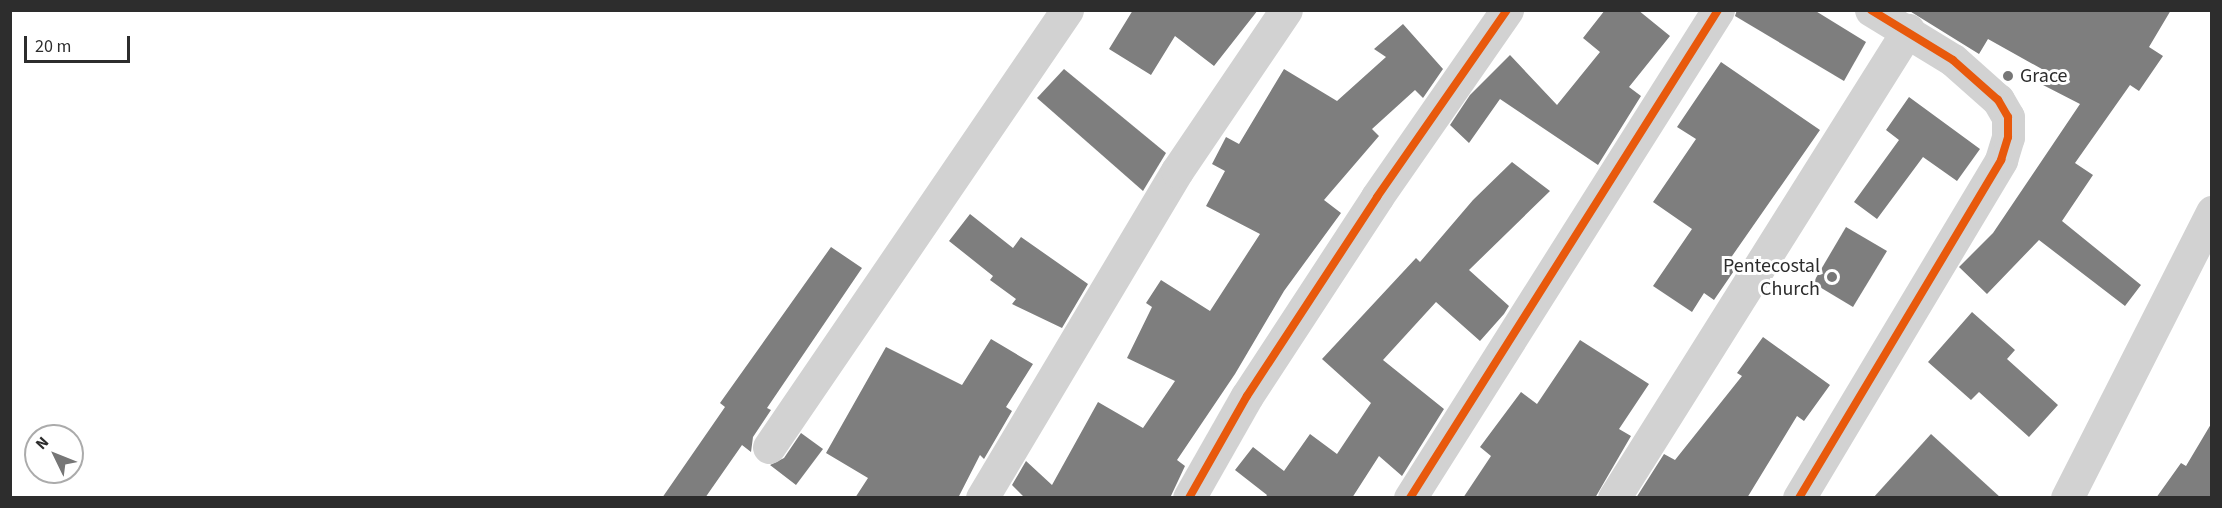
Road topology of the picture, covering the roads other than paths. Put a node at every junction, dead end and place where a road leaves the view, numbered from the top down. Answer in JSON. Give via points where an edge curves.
{"nodes":[{"id":1,"x":1067,"y":10,"type":"edge"},
{"id":2,"x":1286,"y":10,"type":"edge"},
{"id":3,"x":1507,"y":10,"type":"edge"},
{"id":4,"x":1718,"y":10,"type":"edge"},
{"id":5,"x":1887,"y":17,"type":"edge"},
{"id":6,"x":2211,"y":212,"type":"edge"},
{"id":7,"x":769,"y":447,"type":"dead end"},
{"id":8,"x":982,"y":498,"type":"edge"},
{"id":9,"x":1189,"y":498,"type":"edge"},
{"id":10,"x":1410,"y":498,"type":"edge"},
{"id":11,"x":1614,"y":498,"type":"edge"},
{"id":12,"x":1799,"y":498,"type":"edge"},
{"id":13,"x":2067,"y":498,"type":"edge"}],
"edges":[{"from":1,"to":7,"type":"street"},
{"from":2,"to":8,"type":"street","via":[[1177,171]]},
{"from":3,"to":9,"type":"street","via":[[1247,396]]},
{"from":4,"to":10,"type":"street"},
{"from":5,"to":11,"type":"street"},
{"from":5,"to":12,"type":"street","via":[[1953,60],[1998,100],[2008,117],[2008,137],[2001,160]]},
{"from":6,"to":13,"type":"street"}]}
